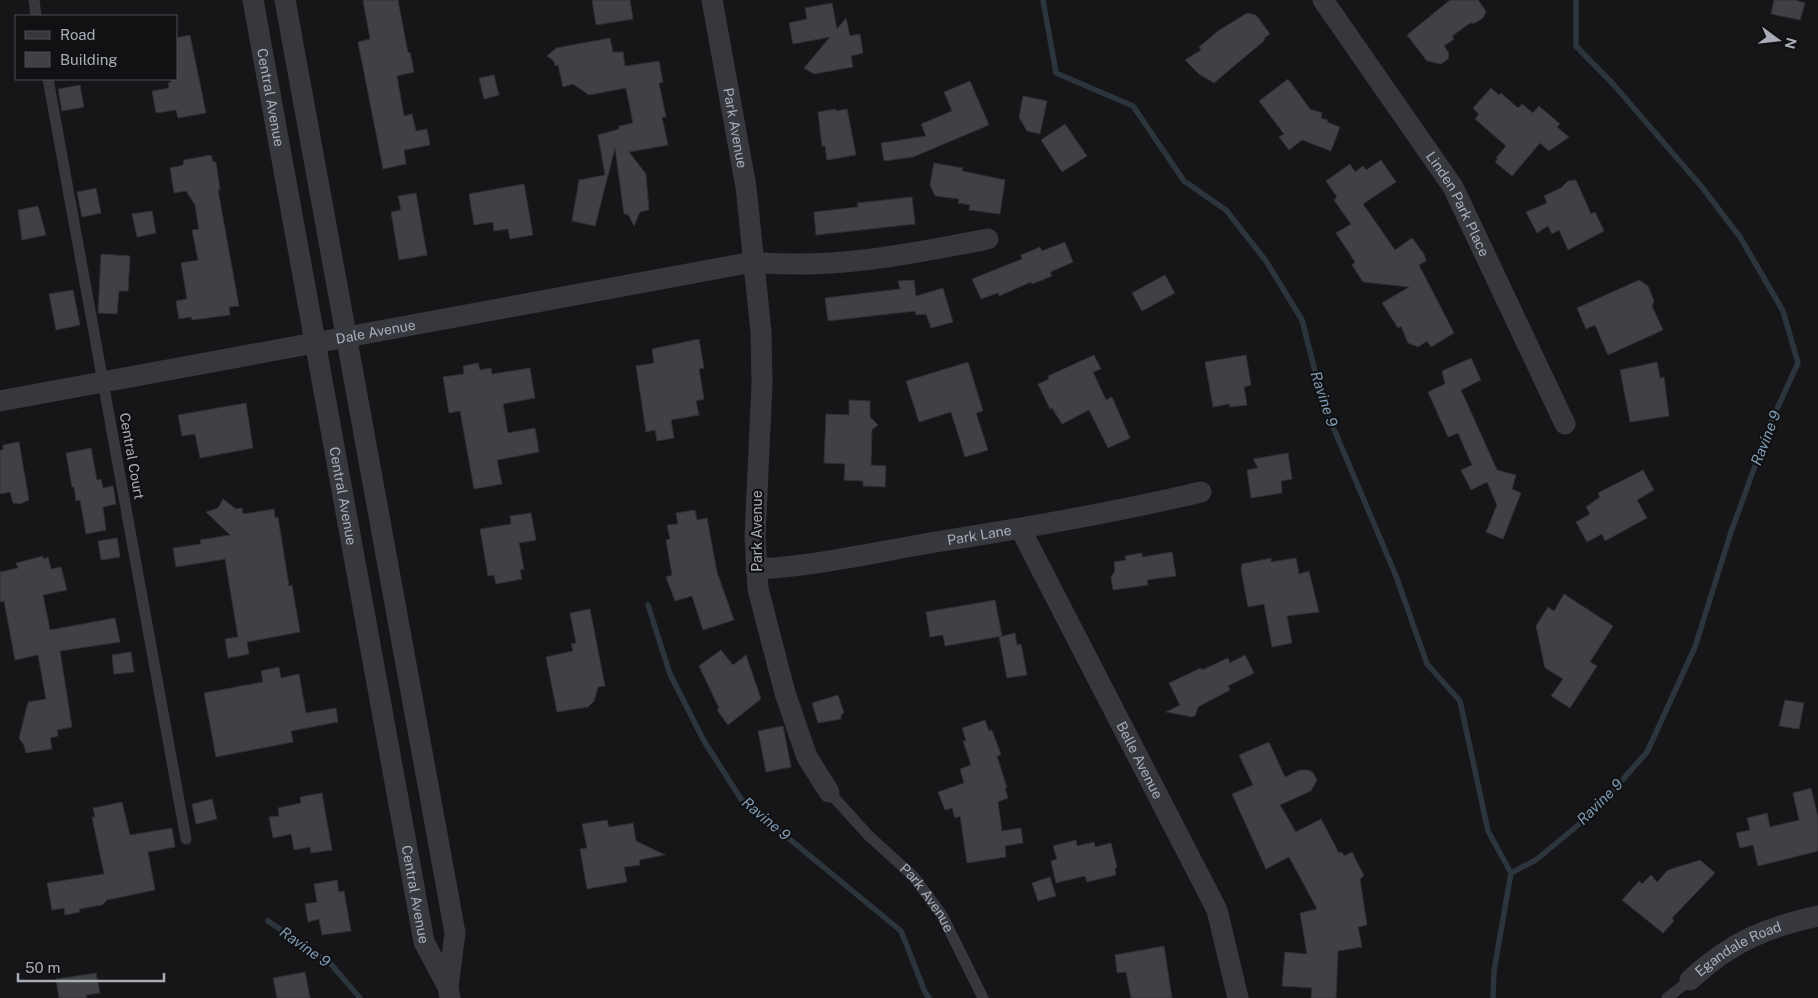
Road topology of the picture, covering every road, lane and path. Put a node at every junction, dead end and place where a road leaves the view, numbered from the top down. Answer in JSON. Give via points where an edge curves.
{"nodes":[{"id":1,"x":34,"y":0,"type":"edge"},
{"id":2,"x":253,"y":0,"type":"edge"},
{"id":3,"x":285,"y":0,"type":"edge"},
{"id":4,"x":712,"y":0,"type":"edge"},
{"id":5,"x":1323,"y":0,"type":"edge"},
{"id":6,"x":36,"y":15,"type":"edge"},
{"id":7,"x":48,"y":80,"type":"edge"},
{"id":8,"x":988,"y":239,"type":"dead end"},
{"id":9,"x":753,"y":262,"type":"junction"},
{"id":10,"x":347,"y":337,"type":"junction"},
{"id":11,"x":316,"y":344,"type":"junction"},
{"id":12,"x":103,"y":382,"type":"junction"},
{"id":13,"x":0,"y":401,"type":"edge"},
{"id":14,"x":1565,"y":424,"type":"dead end"},
{"id":15,"x":1201,"y":492,"type":"dead end"},
{"id":16,"x":1021,"y":530,"type":"junction"},
{"id":17,"x":756,"y":569,"type":"junction"},
{"id":18,"x":400,"y":629,"type":"junction"},
{"id":19,"x":368,"y":632,"type":"junction"},
{"id":20,"x":830,"y":792,"type":"joint"},
{"id":21,"x":186,"y":839,"type":"dead end"},
{"id":22,"x":1818,"y":916,"type":"edge"},
{"id":23,"x":1690,"y":980,"type":"joint"},
{"id":24,"x":449,"y":993,"type":"edge"},
{"id":25,"x":983,"y":998,"type":"edge"},
{"id":26,"x":1238,"y":998,"type":"edge"},
{"id":27,"x":1667,"y":998,"type":"edge"}],
"edges":[{"from":1,"to":6,"type":"lane"},
{"from":2,"to":11,"type":"street","name":"Central Avenue"},
{"from":3,"to":10,"type":"street","name":"Central Avenue"},
{"from":4,"to":9,"type":"street","name":"Park Avenue","via":[[746,187]]},
{"from":5,"to":14,"type":"street","name":"Linden Park Place","via":[[1453,187]]},
{"from":7,"to":12,"type":"lane","name":"Central Court"},
{"from":8,"to":9,"type":"street","name":"Dale Avenue","via":[[852,262],[780,265]]},
{"from":9,"to":10,"type":"street","name":"Dale Avenue"},
{"from":9,"to":17,"type":"street","name":"Park Avenue","via":[[762,384]]},
{"from":10,"to":11,"type":"street","name":"Dale Avenue"},
{"from":10,"to":18,"type":"street","name":"Central Avenue"},
{"from":11,"to":12,"type":"street","name":"Dale Avenue"},
{"from":11,"to":19,"type":"street","name":"Central Avenue"},
{"from":12,"to":13,"type":"street","name":"Dale Avenue"},
{"from":12,"to":21,"type":"lane","name":"Central Court"},
{"from":15,"to":16,"type":"street","name":"Park Lane"},
{"from":16,"to":17,"type":"street","name":"Park Lane","via":[[798,567]]},
{"from":16,"to":26,"type":"street","name":"Belle Avenue","via":[[1216,910]]},
{"from":17,"to":20,"type":"street","name":"Park Avenue","via":[[758,589],[785,693],[807,757]]},
{"from":18,"to":19,"type":"street"},
{"from":18,"to":24,"type":"street","name":"Central Avenue","via":[[455,933]]},
{"from":19,"to":24,"type":"street","name":"Central Avenue","via":[[424,942]]},
{"from":20,"to":25,"type":"lane","name":"Park Avenue","via":[[868,835],[914,877],[942,915]]},
{"from":22,"to":23,"type":"street","name":"Egandale Road","via":[[1763,931],[1728,948]]},
{"from":23,"to":27,"type":"lane","name":"Egandale Road"}]}
